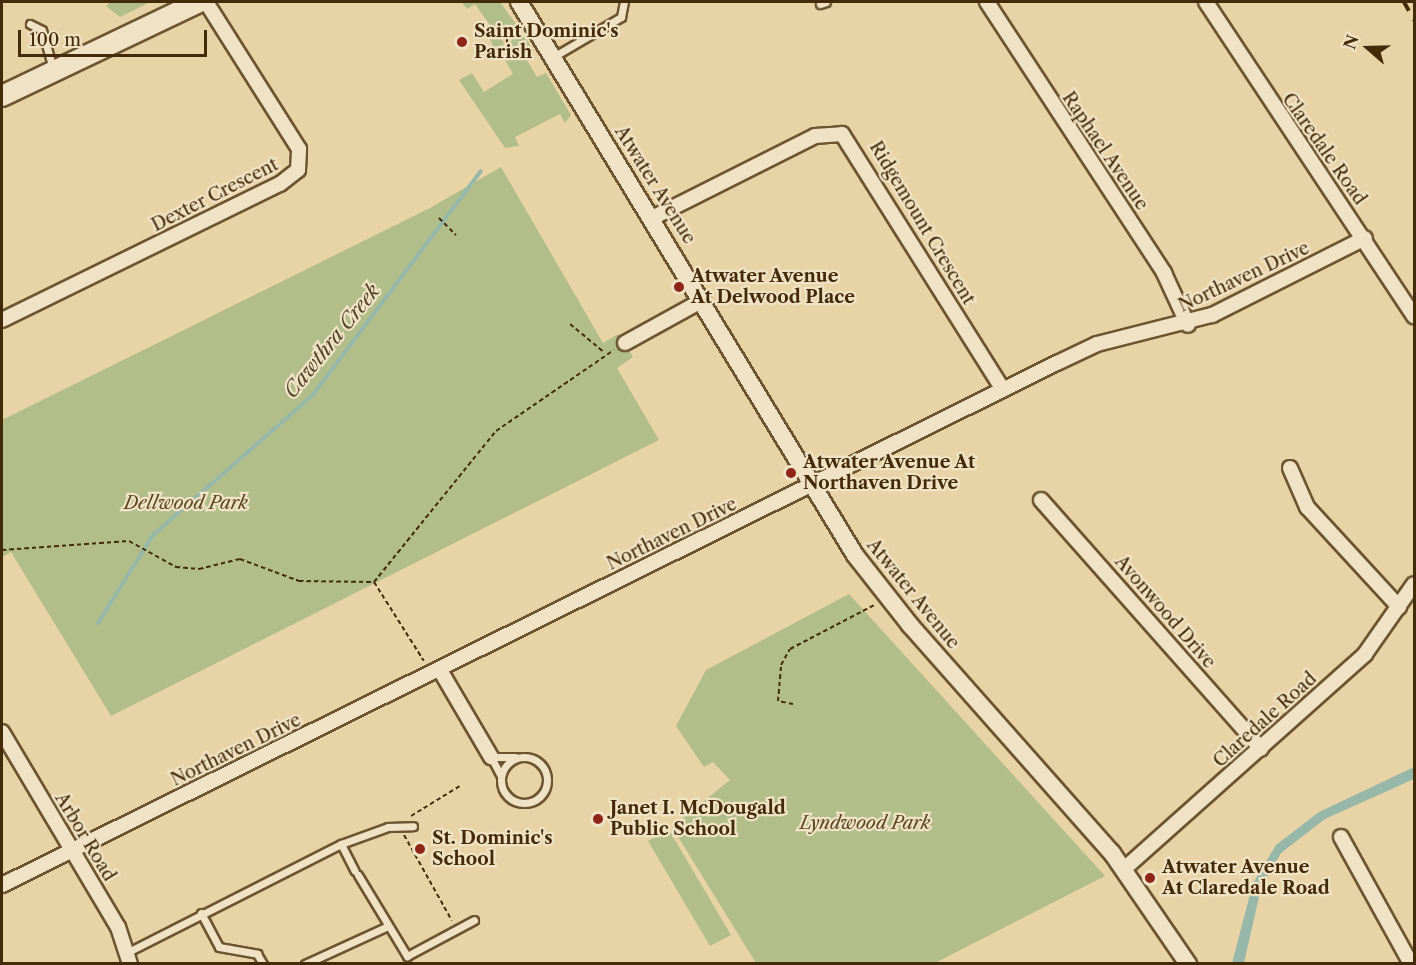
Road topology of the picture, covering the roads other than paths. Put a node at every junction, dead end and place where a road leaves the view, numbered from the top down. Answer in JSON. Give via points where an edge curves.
{"nodes":[{"id":1,"x":199,"y":2,"type":"edge"},
{"id":2,"x":206,"y":2,"type":"edge"},
{"id":3,"x":519,"y":2,"type":"edge"},
{"id":4,"x":624,"y":2,"type":"edge"},
{"id":5,"x":987,"y":2,"type":"edge"},
{"id":6,"x":1206,"y":2,"type":"edge"},
{"id":7,"x":30,"y":24,"type":"dead end"},
{"id":8,"x":553,"y":57,"type":"junction"},
{"id":9,"x":53,"y":71,"type":"junction"},
{"id":10,"x":2,"y":96,"type":"edge"},
{"id":11,"x":652,"y":218,"type":"junction"},
{"id":12,"x":1365,"y":238,"type":"junction"},
{"id":13,"x":702,"y":300,"type":"junction"},
{"id":14,"x":1414,"y":316,"type":"edge"},
{"id":15,"x":2,"y":320,"type":"edge"},
{"id":16,"x":1188,"y":325,"type":"junction"},
{"id":17,"x":625,"y":343,"type":"road end"},
{"id":18,"x":1003,"y":390,"type":"junction"},
{"id":19,"x":1290,"y":468,"type":"dead end"},
{"id":20,"x":813,"y":486,"type":"junction"},
{"id":21,"x":1041,"y":500,"type":"dead end"},
{"id":22,"x":1414,"y":584,"type":"edge"},
{"id":23,"x":1399,"y":608,"type":"junction"},
{"id":24,"x":436,"y":672,"type":"junction"},
{"id":25,"x":2,"y":732,"type":"edge"},
{"id":26,"x":1261,"y":749,"type":"junction"},
{"id":27,"x":491,"y":756,"type":"junction"},
{"id":28,"x":524,"y":757,"type":"junction"},
{"id":29,"x":501,"y":776,"type":"junction"},
{"id":30,"x":409,"y":826,"type":"road end"},
{"id":31,"x":1341,"y":837,"type":"dead end"},
{"id":32,"x":341,"y":844,"type":"junction"},
{"id":33,"x":73,"y":851,"type":"junction"},
{"id":34,"x":1124,"y":869,"type":"junction"},
{"id":35,"x":2,"y":885,"type":"edge"},
{"id":36,"x":201,"y":913,"type":"junction"},
{"id":37,"x":474,"y":920,"type":"dead end"},
{"id":38,"x":388,"y":926,"type":"junction"},
{"id":39,"x":129,"y":958,"type":"edge"},
{"id":40,"x":1407,"y":960,"type":"edge"},
{"id":41,"x":263,"y":963,"type":"edge"},
{"id":42,"x":305,"y":963,"type":"edge"},
{"id":43,"x":1188,"y":963,"type":"edge"}],
"edges":[{"from":1,"to":9,"type":"main road"},
{"from":2,"to":15,"type":"street","name":"Dexter Crescent","via":[[299,149],[298,170],[280,184]]},
{"from":3,"to":8,"type":"street","name":"Atwater Avenue"},
{"from":4,"to":8,"type":"lane","via":[[621,16]]},
{"from":5,"to":16,"type":"street","name":"Raphael Avenue","via":[[1160,266]]},
{"from":6,"to":12,"type":"street","name":"Claredale Road"},
{"from":7,"to":9,"type":"lane","via":[[42,30]]},
{"from":8,"to":11,"type":"street","name":"Atwater Avenue"},
{"from":9,"to":10,"type":"main road"},
{"from":11,"to":13,"type":"street","name":"Atwater Avenue"},
{"from":11,"to":18,"type":"street","name":"Ridgemount Crescent","via":[[815,136],[842,134]]},
{"from":12,"to":14,"type":"street","name":"Claredale Road"},
{"from":12,"to":16,"type":"street","name":"Northaven Drive"},
{"from":13,"to":17,"type":"street"},
{"from":13,"to":20,"type":"street","name":"Atwater Avenue"},
{"from":16,"to":18,"type":"street","name":"Northaven Drive","via":[[1097,344]]},
{"from":18,"to":20,"type":"street","name":"Northaven Drive"},
{"from":19,"to":23,"type":"street","via":[[1307,507]]},
{"from":20,"to":24,"type":"street","name":"Northaven Drive"},
{"from":20,"to":34,"type":"street","name":"Atwater Avenue","via":[[887,597]]},
{"from":21,"to":26,"type":"street","name":"Avonwood Drive"},
{"from":22,"to":23,"type":"street","name":"Claredale Road"},
{"from":23,"to":26,"type":"street","name":"Claredale Road","via":[[1365,654]]},
{"from":24,"to":27,"type":"street"},
{"from":24,"to":33,"type":"street","name":"Northaven Drive"},
{"from":25,"to":33,"type":"street","name":"Arbor Road"},
{"from":26,"to":34,"type":"street","name":"Claredale Road"},
{"from":27,"to":28,"type":"lane"},
{"from":27,"to":29,"type":"lane"},
{"from":28,"to":29,"type":"lane","via":[[509,762]]},
{"from":28,"to":29,"type":"lane","via":[[545,771],[542,794],[529,802],[513,800]]},
{"from":30,"to":32,"type":"lane"},
{"from":31,"to":40,"type":"street"},
{"from":32,"to":36,"type":"lane"},
{"from":32,"to":38,"type":"lane"},
{"from":33,"to":35,"type":"street","name":"Northaven Drive"},
{"from":33,"to":39,"type":"street","name":"Arbor Road"},
{"from":34,"to":43,"type":"street","name":"Atwater Avenue"},
{"from":36,"to":39,"type":"lane"},
{"from":36,"to":41,"type":"lane","via":[[219,947],[256,954]]},
{"from":37,"to":38,"type":"lane","via":[[407,956]]},
{"from":38,"to":42,"type":"lane"}]}
